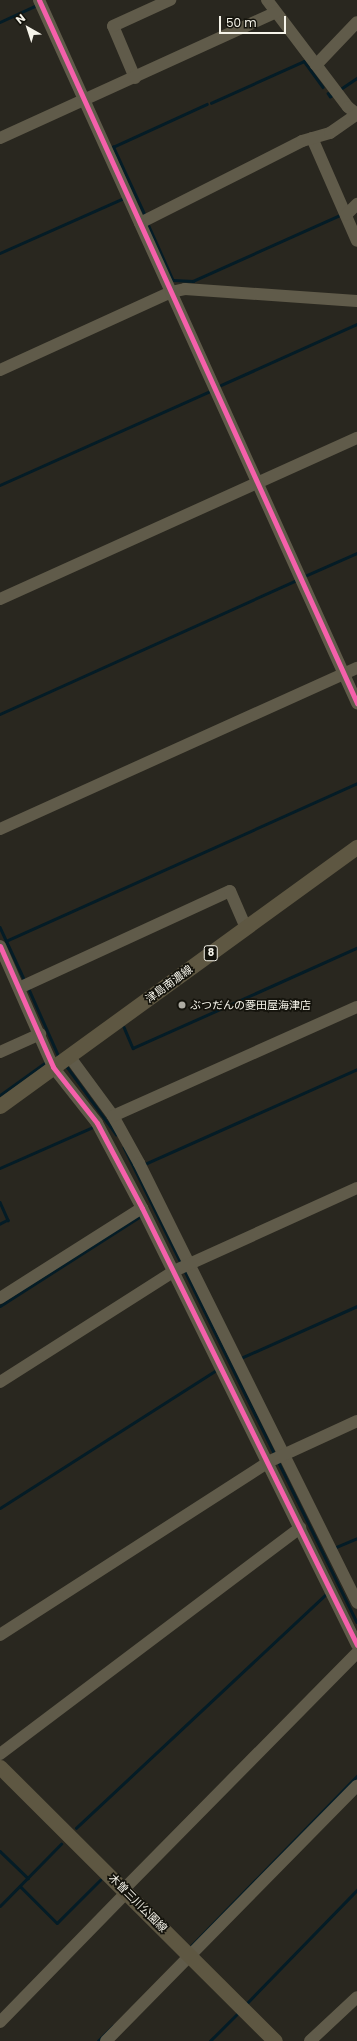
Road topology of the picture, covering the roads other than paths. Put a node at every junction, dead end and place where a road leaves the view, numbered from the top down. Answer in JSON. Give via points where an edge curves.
{"nodes":[{"id":1,"x":39,"y":0,"type":"edge"},
{"id":2,"x":170,"y":0,"type":"edge"},
{"id":3,"x":267,"y":0,"type":"edge"},
{"id":4,"x":276,"y":12,"type":"junction"},
{"id":5,"x":357,"y":22,"type":"edge"},
{"id":6,"x":316,"y":64,"type":"junction"},
{"id":7,"x":134,"y":78,"type":"junction"},
{"id":8,"x":85,"y":100,"type":"junction"},
{"id":9,"x":357,"y":114,"type":"edge"},
{"id":10,"x":0,"y":138,"type":"edge"},
{"id":11,"x":312,"y":138,"type":"junction"},
{"id":12,"x":357,"y":204,"type":"edge"},
{"id":13,"x":346,"y":215,"type":"junction"},
{"id":14,"x":140,"y":223,"type":"junction"},
{"id":15,"x":357,"y":241,"type":"edge"},
{"id":16,"x":171,"y":292,"type":"junction"},
{"id":17,"x":357,"y":301,"type":"edge"},
{"id":18,"x":0,"y":370,"type":"edge"},
{"id":19,"x":357,"y":438,"type":"edge"},
{"id":20,"x":258,"y":483,"type":"junction"},
{"id":21,"x":0,"y":599,"type":"edge"},
{"id":22,"x":357,"y":668,"type":"edge"},
{"id":23,"x":344,"y":674,"type":"junction"},
{"id":24,"x":357,"y":703,"type":"edge"},
{"id":25,"x":0,"y":829,"type":"edge"},
{"id":26,"x":357,"y":847,"type":"edge"},
{"id":27,"x":246,"y":928,"type":"junction"},
{"id":28,"x":0,"y":946,"type":"edge"},
{"id":29,"x":23,"y":985,"type":"junction"},
{"id":30,"x":357,"y":1007,"type":"edge"},
{"id":31,"x":40,"y":1034,"type":"junction"},
{"id":32,"x":0,"y":1052,"type":"edge"},
{"id":33,"x":61,"y":1062,"type":"junction"},
{"id":34,"x":0,"y":1106,"type":"edge"},
{"id":35,"x":113,"y":1116,"type":"junction"},
{"id":36,"x":357,"y":1188,"type":"edge"},
{"id":37,"x":142,"y":1208,"type":"junction"},
{"id":38,"x":188,"y":1264,"type":"junction"},
{"id":39,"x":175,"y":1271,"type":"junction"},
{"id":40,"x":0,"y":1298,"type":"edge"},
{"id":41,"x":0,"y":1382,"type":"edge"},
{"id":42,"x":357,"y":1421,"type":"edge"},
{"id":43,"x":282,"y":1455,"type":"junction"},
{"id":44,"x":269,"y":1462,"type":"junction"},
{"id":45,"x":300,"y":1528,"type":"junction"},
{"id":46,"x":357,"y":1603,"type":"edge"},
{"id":47,"x":0,"y":1635,"type":"edge"},
{"id":48,"x":357,"y":1645,"type":"edge"},
{"id":49,"x":357,"y":1653,"type":"edge"},
{"id":50,"x":0,"y":1754,"type":"edge"},
{"id":51,"x":0,"y":1767,"type":"edge"},
{"id":52,"x":357,"y":1786,"type":"edge"},
{"id":53,"x":125,"y":1890,"type":"junction"},
{"id":54,"x":190,"y":1954,"type":"junction"},
{"id":55,"x":357,"y":1997,"type":"edge"},
{"id":56,"x":0,"y":2022,"type":"edge"},
{"id":57,"x":106,"y":2041,"type":"edge"},
{"id":58,"x":275,"y":2041,"type":"edge"},
{"id":59,"x":310,"y":2041,"type":"edge"}],
"edges":[{"from":1,"to":8,"type":"street"},
{"from":2,"to":7,"type":"street","via":[[113,26]]},
{"from":3,"to":4,"type":"street"},
{"from":4,"to":6,"type":"street"},
{"from":4,"to":7,"type":"street"},
{"from":5,"to":6,"type":"street"},
{"from":6,"to":9,"type":"street"},
{"from":7,"to":8,"type":"street"},
{"from":8,"to":10,"type":"street"},
{"from":8,"to":14,"type":"street"},
{"from":9,"to":11,"type":"street","via":[[330,133]]},
{"from":11,"to":13,"type":"street"},
{"from":11,"to":14,"type":"street"},
{"from":12,"to":13,"type":"street"},
{"from":13,"to":15,"type":"street"},
{"from":14,"to":16,"type":"street"},
{"from":16,"to":17,"type":"street","via":[[185,289]]},
{"from":16,"to":18,"type":"street"},
{"from":16,"to":20,"type":"street"},
{"from":19,"to":20,"type":"street"},
{"from":20,"to":21,"type":"street"},
{"from":20,"to":23,"type":"street"},
{"from":22,"to":23,"type":"street"},
{"from":23,"to":24,"type":"street"},
{"from":23,"to":25,"type":"street"},
{"from":26,"to":27,"type":"main road","name":"津島南濃線","number":"8"},
{"from":27,"to":29,"type":"street","via":[[230,892]]},
{"from":27,"to":33,"type":"main road","name":"津島南濃線","number":"8"},
{"from":28,"to":29,"type":"street"},
{"from":29,"to":31,"type":"street"},
{"from":30,"to":35,"type":"street"},
{"from":31,"to":32,"type":"street"},
{"from":31,"to":33,"type":"street"},
{"from":33,"to":34,"type":"main road","name":"津島南濃線","number":"8"},
{"from":33,"to":35,"type":"street"},
{"from":33,"to":37,"type":"street"},
{"from":35,"to":38,"type":"street"},
{"from":36,"to":38,"type":"street"},
{"from":37,"to":39,"type":"street"},
{"from":37,"to":40,"type":"street"},
{"from":38,"to":39,"type":"street"},
{"from":38,"to":43,"type":"street"},
{"from":39,"to":41,"type":"street"},
{"from":39,"to":44,"type":"street"},
{"from":42,"to":43,"type":"street"},
{"from":43,"to":44,"type":"street"},
{"from":43,"to":46,"type":"street"},
{"from":44,"to":45,"type":"street"},
{"from":44,"to":47,"type":"street"},
{"from":45,"to":48,"type":"street"},
{"from":45,"to":50,"type":"street"},
{"from":49,"to":53,"type":"street"},
{"from":51,"to":53,"type":"main road","name":"木曽三川公園線"},
{"from":52,"to":54,"type":"street"},
{"from":53,"to":54,"type":"main road","name":"木曽三川公園線"},
{"from":53,"to":56,"type":"street"},
{"from":54,"to":57,"type":"street"},
{"from":54,"to":58,"type":"main road","name":"木曽三川公園線"},
{"from":55,"to":59,"type":"street"}]}
